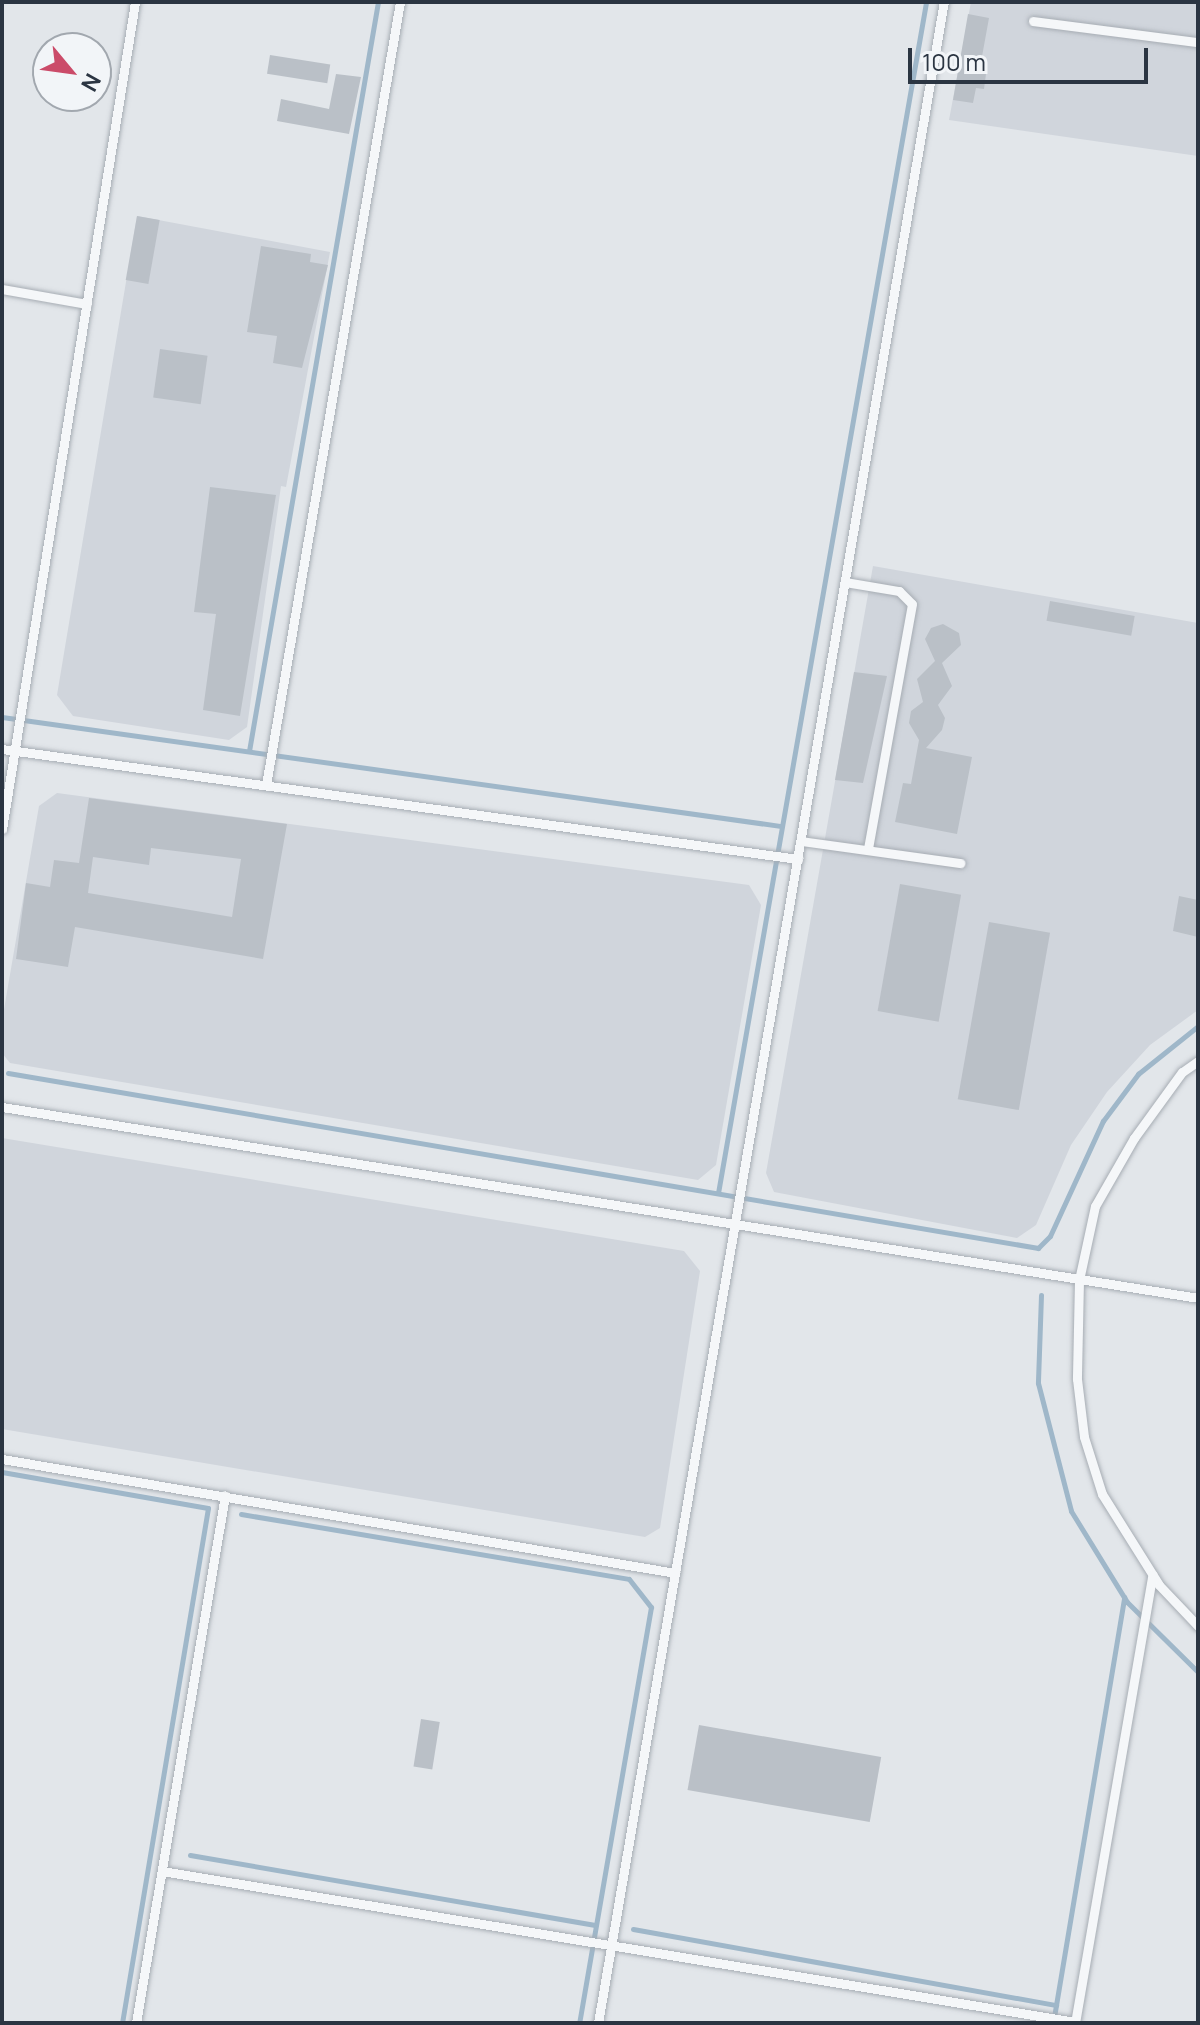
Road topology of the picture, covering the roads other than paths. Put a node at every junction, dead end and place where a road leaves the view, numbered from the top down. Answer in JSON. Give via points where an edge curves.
{"nodes":[{"id":1,"x":135,"y":2,"type":"edge"},
{"id":2,"x":400,"y":2,"type":"edge"},
{"id":3,"x":944,"y":2,"type":"edge"},
{"id":4,"x":1033,"y":21,"type":"dead end"},
{"id":5,"x":1198,"y":42,"type":"edge"},
{"id":6,"x":2,"y":289,"type":"edge"},
{"id":7,"x":87,"y":304,"type":"junction"},
{"id":8,"x":845,"y":582,"type":"junction"},
{"id":9,"x":2,"y":749,"type":"edge"},
{"id":10,"x":16,"y":751,"type":"junction"},
{"id":11,"x":266,"y":785,"type":"junction"},
{"id":12,"x":2,"y":829,"type":"edge"},
{"id":13,"x":801,"y":841,"type":"junction"},
{"id":14,"x":868,"y":849,"type":"junction"},
{"id":15,"x":798,"y":859,"type":"junction"},
{"id":16,"x":960,"y":863,"type":"dead end"},
{"id":17,"x":1198,"y":1061,"type":"edge"},
{"id":18,"x":2,"y":1107,"type":"edge"},
{"id":19,"x":735,"y":1226,"type":"junction"},
{"id":20,"x":1079,"y":1280,"type":"junction"},
{"id":21,"x":1198,"y":1298,"type":"edge"},
{"id":22,"x":2,"y":1459,"type":"edge"},
{"id":23,"x":225,"y":1495,"type":"junction"},
{"id":24,"x":675,"y":1573,"type":"junction"},
{"id":25,"x":1152,"y":1575,"type":"junction"},
{"id":26,"x":1198,"y":1626,"type":"edge"},
{"id":27,"x":162,"y":1871,"type":"junction"},
{"id":28,"x":136,"y":2023,"type":"edge"},
{"id":29,"x":598,"y":2023,"type":"edge"},
{"id":30,"x":1075,"y":2023,"type":"edge"}],
"edges":[{"from":1,"to":7,"type":"lane"},
{"from":2,"to":11,"type":"lane"},
{"from":3,"to":8,"type":"lane"},
{"from":4,"to":5,"type":"lane"},
{"from":6,"to":7,"type":"lane"},
{"from":7,"to":10,"type":"lane"},
{"from":8,"to":13,"type":"lane"},
{"from":8,"to":14,"type":"lane","via":[[899,591],[912,604]]},
{"from":9,"to":10,"type":"lane"},
{"from":10,"to":11,"type":"lane"},
{"from":10,"to":12,"type":"lane"},
{"from":11,"to":15,"type":"lane"},
{"from":13,"to":14,"type":"lane"},
{"from":13,"to":15,"type":"lane"},
{"from":14,"to":16,"type":"lane"},
{"from":15,"to":19,"type":"lane"},
{"from":17,"to":20,"type":"lane","via":[[1182,1072],[1134,1138],[1095,1206]]},
{"from":18,"to":19,"type":"lane"},
{"from":19,"to":20,"type":"lane"},
{"from":19,"to":24,"type":"lane"},
{"from":20,"to":21,"type":"lane"},
{"from":20,"to":25,"type":"lane","via":[[1077,1379],[1084,1437],[1102,1494]]},
{"from":22,"to":23,"type":"lane"},
{"from":23,"to":24,"type":"lane"},
{"from":23,"to":27,"type":"lane"},
{"from":24,"to":29,"type":"lane"},
{"from":25,"to":26,"type":"lane"},
{"from":25,"to":30,"type":"lane"},
{"from":27,"to":28,"type":"lane"},
{"from":27,"to":30,"type":"lane"}]}
